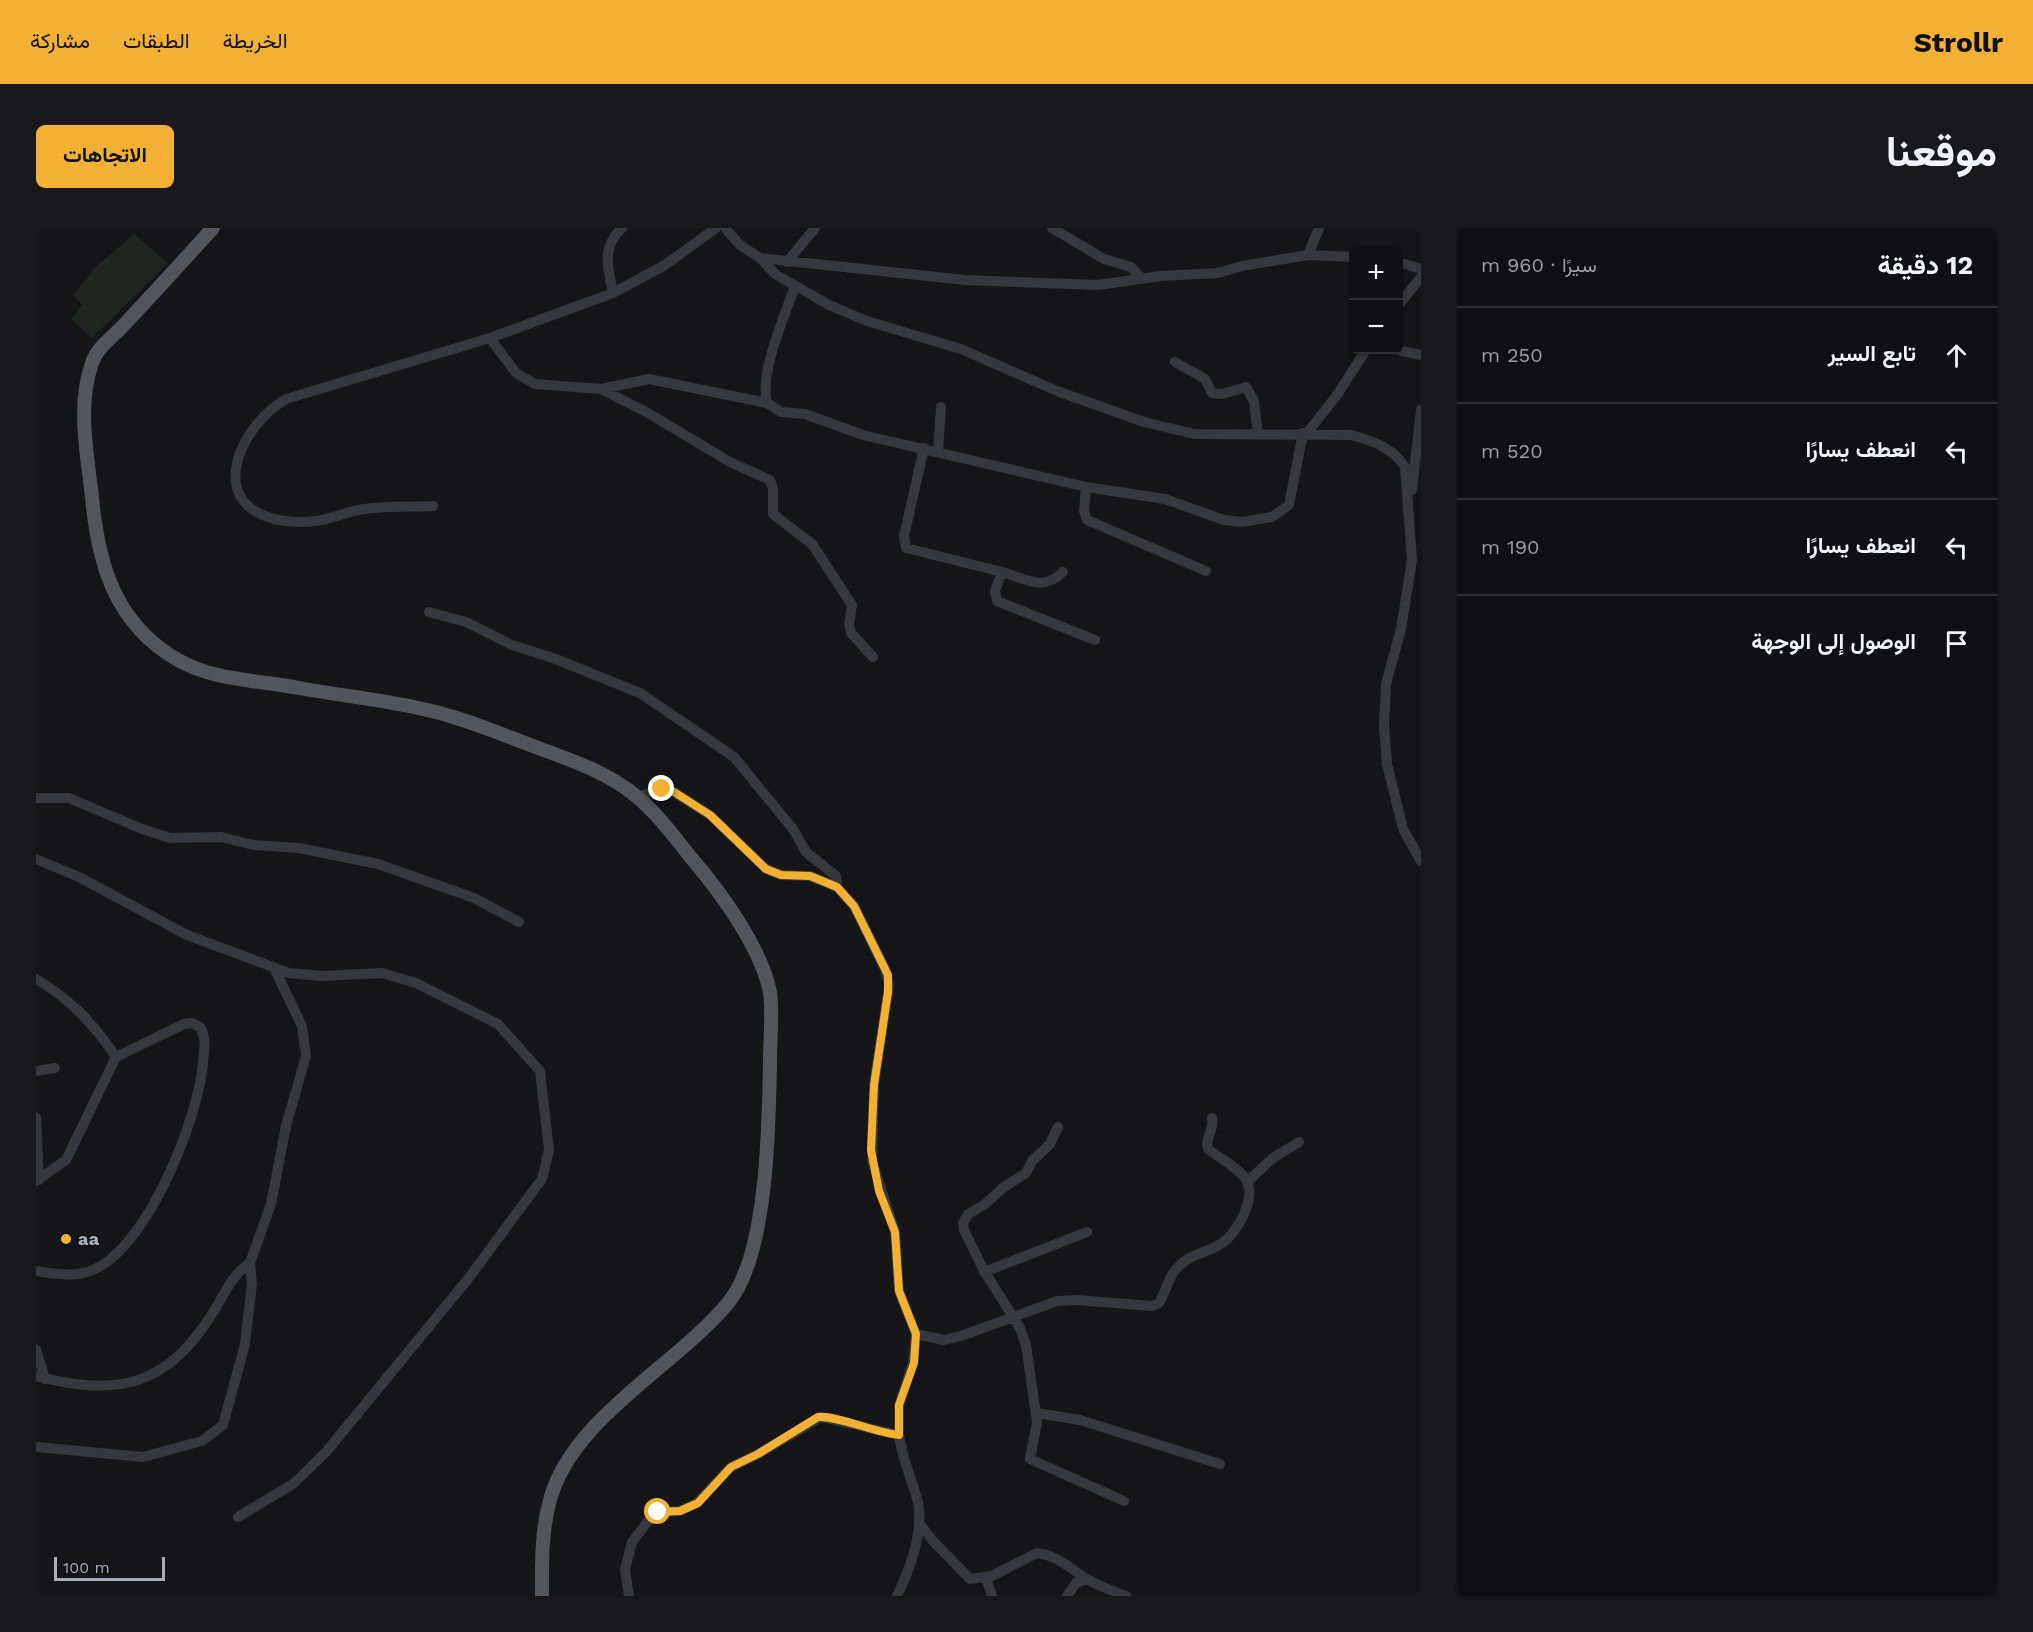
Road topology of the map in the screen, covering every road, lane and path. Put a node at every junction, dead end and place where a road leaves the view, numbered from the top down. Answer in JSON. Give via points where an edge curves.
{"nodes":[{"id":1,"x":213,"y":228,"type":"edge"},
{"id":2,"x":622,"y":228,"type":"edge"},
{"id":3,"x":716,"y":228,"type":"edge"},
{"id":4,"x":726,"y":228,"type":"edge"},
{"id":5,"x":815,"y":228,"type":"edge"},
{"id":6,"x":1052,"y":228,"type":"edge"},
{"id":7,"x":1319,"y":228,"type":"edge"},
{"id":8,"x":1308,"y":255,"type":"junction"},
{"id":9,"x":1349,"y":257,"type":"edge"},
{"id":10,"x":760,"y":258,"type":"junction"},
{"id":11,"x":787,"y":262,"type":"junction"},
{"id":12,"x":1403,"y":264,"type":"edge"},
{"id":13,"x":1421,"y":269,"type":"edge"},
{"id":14,"x":1421,"y":277,"type":"edge"},
{"id":15,"x":1142,"y":279,"type":"junction"},
{"id":16,"x":795,"y":286,"type":"junction"},
{"id":17,"x":613,"y":293,"type":"junction"},
{"id":18,"x":1403,"y":300,"type":"edge"},
{"id":19,"x":490,"y":338,"type":"junction"},
{"id":20,"x":1403,"y":351,"type":"edge"},
{"id":21,"x":1363,"y":354,"type":"edge"},
{"id":22,"x":1421,"y":354,"type":"edge"},
{"id":23,"x":1175,"y":362,"type":"dead end"},
{"id":24,"x":601,"y":389,"type":"junction"},
{"id":25,"x":767,"y":402,"type":"junction"},
{"id":26,"x":941,"y":407,"type":"dead end"},
{"id":27,"x":1421,"y":410,"type":"edge"},
{"id":28,"x":1305,"y":433,"type":"junction"},
{"id":29,"x":1258,"y":434,"type":"junction"},
{"id":30,"x":924,"y":448,"type":"junction"},
{"id":31,"x":938,"y":451,"type":"junction"},
{"id":32,"x":1086,"y":487,"type":"junction"},
{"id":33,"x":433,"y":506,"type":"dead end"},
{"id":34,"x":1410,"y":508,"type":"junction"},
{"id":35,"x":1206,"y":571,"type":"dead end"},
{"id":36,"x":1002,"y":572,"type":"junction"},
{"id":37,"x":1063,"y":572,"type":"dead end"},
{"id":38,"x":429,"y":612,"type":"dead end"},
{"id":39,"x":1095,"y":640,"type":"dead end"},
{"id":40,"x":873,"y":657,"type":"dead end"},
{"id":41,"x":638,"y":797,"type":"junction"},
{"id":42,"x":36,"y":798,"type":"edge"},
{"id":43,"x":1406,"y":834,"type":"junction"},
{"id":44,"x":1421,"y":846,"type":"edge"},
{"id":45,"x":36,"y":859,"type":"edge"},
{"id":46,"x":1421,"y":861,"type":"edge"},
{"id":47,"x":837,"y":887,"type":"junction"},
{"id":48,"x":519,"y":922,"type":"dead end"},
{"id":49,"x":274,"y":968,"type":"junction"},
{"id":50,"x":36,"y":979,"type":"edge"},
{"id":51,"x":116,"y":1057,"type":"junction"},
{"id":52,"x":55,"y":1068,"type":"dead end"},
{"id":53,"x":36,"y":1071,"type":"edge"},
{"id":54,"x":36,"y":1117,"type":"edge"},
{"id":55,"x":1212,"y":1118,"type":"dead end"},
{"id":56,"x":36,"y":1125,"type":"edge"},
{"id":57,"x":1058,"y":1127,"type":"dead end"},
{"id":58,"x":1299,"y":1142,"type":"dead end"},
{"id":59,"x":38,"y":1180,"type":"edge"},
{"id":60,"x":1247,"y":1182,"type":"junction"},
{"id":61,"x":1088,"y":1232,"type":"dead end"},
{"id":62,"x":250,"y":1263,"type":"junction"},
{"id":63,"x":36,"y":1271,"type":"edge"},
{"id":64,"x":984,"y":1272,"type":"junction"},
{"id":65,"x":1013,"y":1317,"type":"junction"},
{"id":66,"x":916,"y":1334,"type":"junction"},
{"id":67,"x":36,"y":1349,"type":"edge"},
{"id":68,"x":40,"y":1377,"type":"edge"},
{"id":69,"x":1037,"y":1413,"type":"junction"},
{"id":70,"x":899,"y":1435,"type":"junction"},
{"id":71,"x":36,"y":1447,"type":"edge"},
{"id":72,"x":1220,"y":1464,"type":"dead end"},
{"id":73,"x":1124,"y":1501,"type":"dead end"},
{"id":74,"x":238,"y":1516,"type":"dead end"},
{"id":75,"x":920,"y":1523,"type":"junction"},
{"id":76,"x":986,"y":1578,"type":"junction"},
{"id":77,"x":1086,"y":1579,"type":"junction"},
{"id":78,"x":542,"y":1596,"type":"edge"},
{"id":79,"x":629,"y":1596,"type":"edge"},
{"id":80,"x":897,"y":1596,"type":"edge"},
{"id":81,"x":992,"y":1596,"type":"edge"},
{"id":82,"x":1067,"y":1596,"type":"edge"},
{"id":83,"x":1125,"y":1596,"type":"edge"}],
"edges":[{"from":1,"to":41,"type":"main road","via":[[97,351],[88,378],[84,419],[96,541],[121,604],[141,630],[181,662],[242,680],[448,716],[573,760]]},
{"from":2,"to":17,"type":"street","via":[[612,237],[607,251]]},
{"from":3,"to":17,"type":"street","via":[[665,265]]},
{"from":4,"to":10,"type":"street"},
{"from":5,"to":11,"type":"street"},
{"from":6,"to":15,"type":"street","via":[[1104,259],[1135,269]]},
{"from":7,"to":8,"type":"street"},
{"from":8,"to":9,"type":"street"},
{"from":8,"to":15,"type":"street","via":[[1218,273]]},
{"from":10,"to":11,"type":"street"},
{"from":10,"to":16,"type":"street","via":[[775,274]]},
{"from":11,"to":15,"type":"street","via":[[981,281],[1098,285]]},
{"from":12,"to":13,"type":"street"},
{"from":14,"to":18,"type":"street"},
{"from":16,"to":25,"type":"street","via":[[770,365]]},
{"from":16,"to":29,"type":"street","via":[[867,321],[961,349],[1057,391],[1144,422],[1194,434]]},
{"from":17,"to":19,"type":"street"},
{"from":19,"to":24,"type":"street","via":[[516,373],[528,381],[544,386]]},
{"from":19,"to":33,"type":"street","via":[[286,399],[259,421],[237,464],[240,497],[246,505],[274,520],[318,521],[367,508]]},
{"from":20,"to":22,"type":"street"},
{"from":21,"to":28,"type":"street","via":[[1337,395]]},
{"from":23,"to":29,"type":"street","via":[[1205,379],[1212,393],[1246,387],[1254,401]]},
{"from":24,"to":25,"type":"street","via":[[649,379]]},
{"from":24,"to":40,"type":"street","via":[[730,462],[770,480],[773,514],[812,544],[829,568],[852,605],[851,633]]},
{"from":25,"to":30,"type":"street","via":[[781,412],[804,414],[863,435]]},
{"from":26,"to":31,"type":"street"},
{"from":27,"to":34,"type":"street"},
{"from":28,"to":29,"type":"street"},
{"from":28,"to":32,"type":"street","via":[[1292,500],[1285,510],[1272,517],[1235,522],[1164,498]]},
{"from":28,"to":34,"type":"street","via":[[1351,435],[1398,456],[1405,467]]},
{"from":30,"to":31,"type":"street"},
{"from":30,"to":36,"type":"street","via":[[904,536],[906,548]]},
{"from":31,"to":32,"type":"street"},
{"from":32,"to":35,"type":"street","via":[[1087,520]]},
{"from":34,"to":43,"type":"street","via":[[1412,560],[1401,629],[1386,684],[1384,725],[1387,764]]},
{"from":36,"to":37,"type":"street","via":[[1044,584],[1053,582]]},
{"from":36,"to":39,"type":"street","via":[[994,594],[997,601]]},
{"from":38,"to":47,"type":"street","via":[[466,622],[512,645],[645,696],[741,764],[793,829],[806,852],[836,876]]},
{"from":41,"to":47,"type":"street","via":[[657,790],[674,792],[710,815],[766,869],[781,875],[810,876]]},
{"from":41,"to":78,"type":"main road","via":[[707,877],[747,937],[770,991],[770,1111],[763,1189],[747,1268],[729,1303],[592,1429],[561,1473],[550,1496],[545,1521]]},
{"from":42,"to":48,"type":"street","via":[[69,798],[170,838],[221,837],[378,864],[474,898]]},
{"from":43,"to":44,"type":"street"},
{"from":43,"to":46,"type":"street"},
{"from":45,"to":49,"type":"street","via":[[79,877],[187,935]]},
{"from":47,"to":66,"type":"street","via":[[854,906],[888,978],[874,1085],[872,1161],[895,1232],[899,1291]]},
{"from":49,"to":62,"type":"street","via":[[302,1026],[306,1056],[286,1126],[271,1204]]},
{"from":49,"to":74,"type":"street","via":[[322,976],[391,975],[493,1021],[540,1071],[549,1150],[542,1179],[534,1191],[468,1279],[333,1444],[293,1484]]},
{"from":50,"to":51,"type":"street","via":[[75,1005]]},
{"from":51,"to":59,"type":"street","via":[[66,1160]]},
{"from":51,"to":63,"type":"street","via":[[183,1024],[196,1024],[203,1032],[200,1085],[179,1156],[139,1226],[103,1264],[95,1270],[71,1274]]},
{"from":52,"to":53,"type":"street"},
{"from":54,"to":56,"type":"street"},
{"from":55,"to":60,"type":"street","via":[[1208,1149]]},
{"from":56,"to":59,"type":"street"},
{"from":57,"to":64,"type":"street","via":[[1050,1144],[1032,1161],[1026,1173],[964,1219],[967,1239]]},
{"from":58,"to":60,"type":"street"},
{"from":60,"to":65,"type":"street","via":[[1248,1202],[1230,1235],[1220,1245],[1181,1264],[1166,1284],[1159,1304],[1057,1301]]},
{"from":61,"to":64,"type":"street"},
{"from":62,"to":68,"type":"street","via":[[235,1276],[182,1354],[154,1374],[110,1386],[65,1384]]},
{"from":62,"to":71,"type":"street","via":[[252,1284],[244,1344],[219,1431],[202,1441],[136,1458]]},
{"from":64,"to":65,"type":"street"},
{"from":65,"to":66,"type":"street","via":[[944,1340]]},
{"from":65,"to":69,"type":"street","via":[[1026,1345]]},
{"from":66,"to":70,"type":"street","via":[[914,1363],[899,1405]]},
{"from":67,"to":68,"type":"street"},
{"from":69,"to":72,"type":"street","via":[[1074,1418]]},
{"from":69,"to":73,"type":"street","via":[[1030,1459]]},
{"from":70,"to":75,"type":"street"},
{"from":70,"to":79,"type":"street","via":[[821,1417],[731,1467],[702,1500],[680,1511],[658,1512],[636,1535],[625,1570]]},
{"from":75,"to":76,"type":"street","via":[[960,1571],[970,1579]]},
{"from":75,"to":80,"type":"street"},
{"from":76,"to":77,"type":"street","via":[[1037,1553],[1067,1565]]},
{"from":76,"to":81,"type":"street"},
{"from":77,"to":82,"type":"street","via":[[1076,1583]]},
{"from":77,"to":83,"type":"street"}]}
